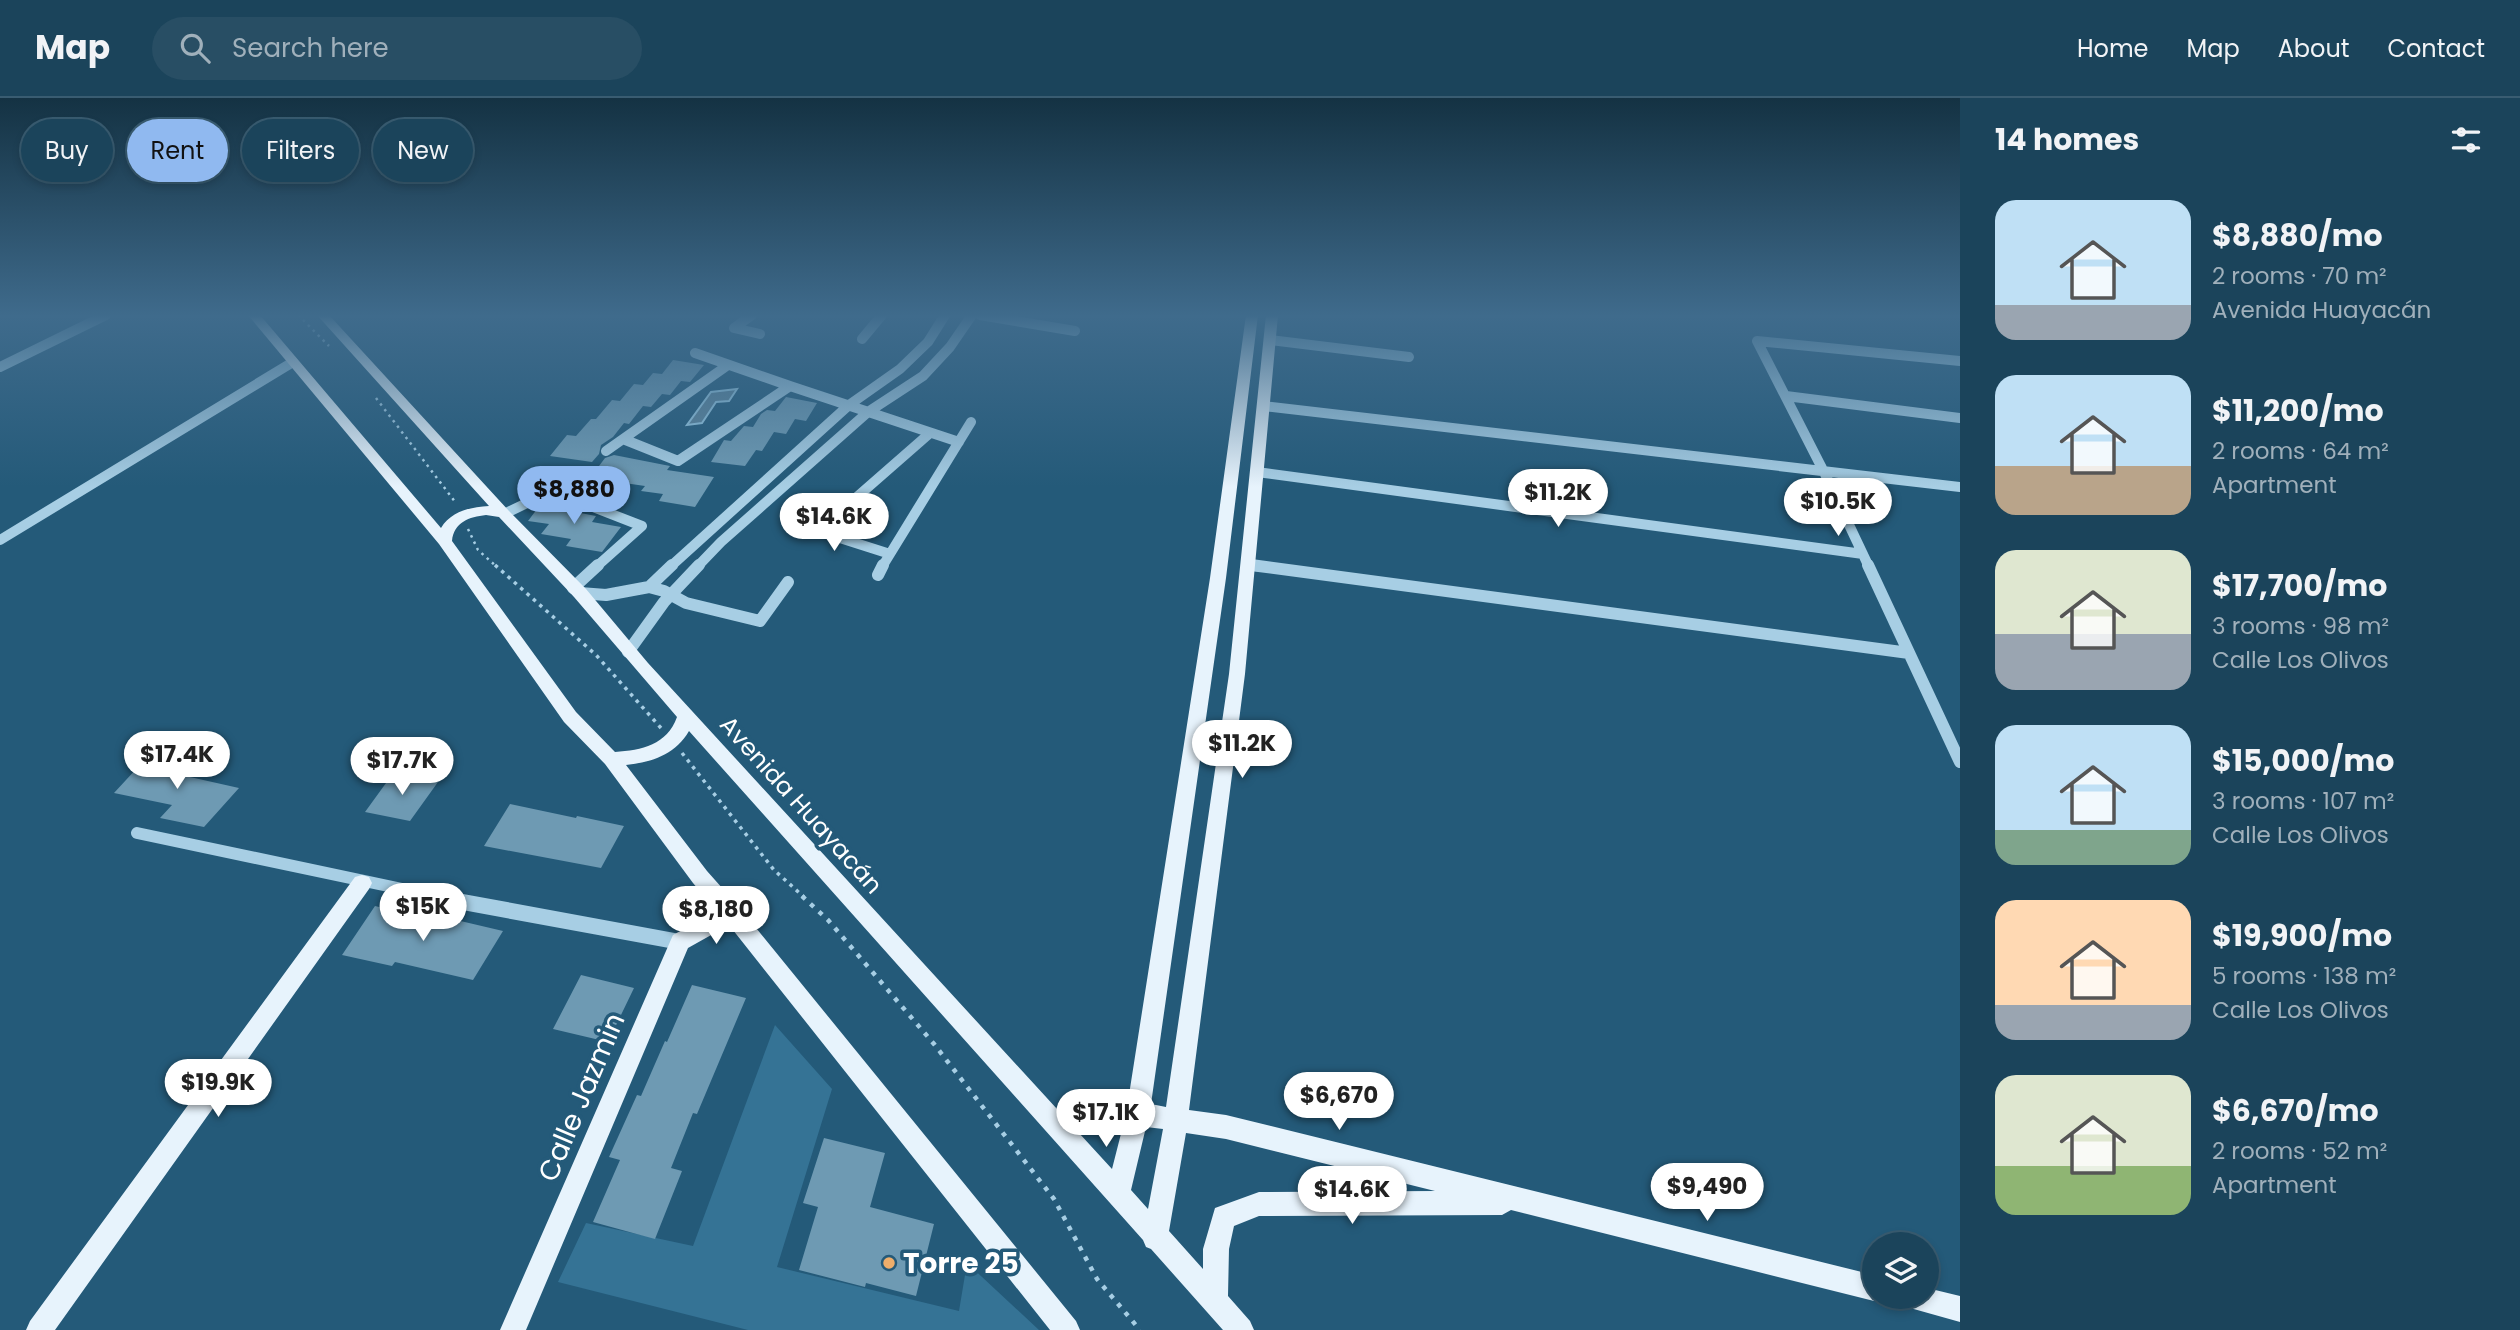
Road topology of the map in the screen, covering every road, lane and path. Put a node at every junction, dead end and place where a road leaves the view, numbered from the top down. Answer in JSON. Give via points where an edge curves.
{"nodes":[{"id":1,"x":276,"y":372,"type":"edge"},
{"id":2,"x":302,"y":372,"type":"edge"},
{"id":3,"x":375,"y":372,"type":"edge"},
{"id":4,"x":717,"y":372,"type":"edge"},
{"id":5,"x":750,"y":372,"type":"edge"},
{"id":6,"x":895,"y":372,"type":"edge"},
{"id":7,"x":926,"y":372,"type":"edge"},
{"id":8,"x":1244,"y":372,"type":"edge"},
{"id":9,"x":1267,"y":372,"type":"edge"},
{"id":10,"x":1774,"y":372,"type":"edge"},
{"id":11,"x":790,"y":386,"type":"junction"},
{"id":12,"x":371,"y":392,"type":"dead end"},
{"id":13,"x":1786,"y":396,"type":"junction"},
{"id":14,"x":849,"y":405,"type":"junction"},
{"id":15,"x":1263,"y":405,"type":"junction"},
{"id":16,"x":869,"y":412,"type":"junction"},
{"id":17,"x":1960,"y":418,"type":"edge"},
{"id":18,"x":971,"y":422,"type":"dead end"},
{"id":19,"x":930,"y":433,"type":"junction"},
{"id":20,"x":623,"y":439,"type":"junction"},
{"id":21,"x":959,"y":442,"type":"junction"},
{"id":22,"x":606,"y":451,"type":"dead end"},
{"id":23,"x":1257,"y":472,"type":"junction"},
{"id":24,"x":1824,"y":472,"type":"junction"},
{"id":25,"x":1960,"y":487,"type":"edge"},
{"id":26,"x":1227,"y":503,"type":"junction"},
{"id":27,"x":1253,"y":506,"type":"junction"},
{"id":28,"x":504,"y":514,"type":"junction"},
{"id":29,"x":726,"y":514,"type":"junction"},
{"id":30,"x":461,"y":517,"type":"junction"},
{"id":31,"x":744,"y":521,"type":"junction"},
{"id":32,"x":0,"y":541,"type":"edge"},
{"id":33,"x":444,"y":541,"type":"junction"},
{"id":34,"x":890,"y":554,"type":"junction"},
{"id":35,"x":1863,"y":554,"type":"junction"},
{"id":36,"x":1247,"y":565,"type":"junction"},
{"id":37,"x":878,"y":575,"type":"dead end"},
{"id":38,"x":788,"y":582,"type":"dead end"},
{"id":39,"x":649,"y":587,"type":"junction"},
{"id":40,"x":576,"y":590,"type":"junction"},
{"id":41,"x":671,"y":595,"type":"junction"},
{"id":42,"x":628,"y":652,"type":"junction"},
{"id":43,"x":1909,"y":653,"type":"junction"},
{"id":44,"x":686,"y":716,"type":"junction"},
{"id":45,"x":673,"y":742,"type":"junction"},
{"id":46,"x":611,"y":760,"type":"junction"},
{"id":47,"x":1960,"y":762,"type":"edge"},
{"id":48,"x":137,"y":833,"type":"dead end"},
{"id":49,"x":362,"y":883,"type":"junction"},
{"id":50,"x":732,"y":914,"type":"junction"},
{"id":51,"x":680,"y":942,"type":"junction"},
{"id":52,"x":1138,"y":1114,"type":"junction"},
{"id":53,"x":1176,"y":1120,"type":"junction"},
{"id":54,"x":1117,"y":1195,"type":"junction"},
{"id":55,"x":1530,"y":1203,"type":"junction"},
{"id":56,"x":1155,"y":1238,"type":"junction"},
{"id":57,"x":1862,"y":1284,"type":"edge"},
{"id":58,"x":1215,"y":1302,"type":"junction"},
{"id":59,"x":1939,"y":1304,"type":"edge"},
{"id":60,"x":1960,"y":1309,"type":"edge"},
{"id":61,"x":39,"y":1330,"type":"edge"},
{"id":62,"x":513,"y":1330,"type":"edge"},
{"id":63,"x":1067,"y":1330,"type":"edge"},
{"id":64,"x":1140,"y":1330,"type":"edge"},
{"id":65,"x":1241,"y":1330,"type":"edge"}],
"edges":[{"from":1,"to":32,"type":"street"},
{"from":2,"to":33,"type":"main road"},
{"from":3,"to":28,"type":"main road","name":"Avenida Huayacán"},
{"from":4,"to":20,"type":"street"},
{"from":5,"to":11,"type":"street"},
{"from":6,"to":14,"type":"street"},
{"from":7,"to":16,"type":"street"},
{"from":8,"to":26,"type":"main road"},
{"from":9,"to":15,"type":"main road"},
{"from":10,"to":13,"type":"street"},
{"from":11,"to":14,"type":"street"},
{"from":11,"to":20,"type":"street","via":[[678,461]]},
{"from":12,"to":30,"type":"path","via":[[454,499]]},
{"from":13,"to":17,"type":"street"},
{"from":13,"to":24,"type":"street"},
{"from":14,"to":16,"type":"street"},
{"from":14,"to":29,"type":"street"},
{"from":15,"to":23,"type":"main road"},
{"from":15,"to":24,"type":"street"},
{"from":16,"to":19,"type":"street"},
{"from":16,"to":31,"type":"street"},
{"from":18,"to":21,"type":"street"},
{"from":19,"to":21,"type":"street"},
{"from":19,"to":34,"type":"street","via":[[818,531]]},
{"from":20,"to":22,"type":"street"},
{"from":21,"to":34,"type":"street"},
{"from":23,"to":27,"type":"main road"},
{"from":23,"to":35,"type":"street"},
{"from":24,"to":25,"type":"street"},
{"from":24,"to":35,"type":"street"},
{"from":26,"to":27,"type":"main road"},
{"from":26,"to":52,"type":"main road"},
{"from":27,"to":36,"type":"main road"},
{"from":28,"to":30,"type":"main road","via":[[491,510]]},
{"from":28,"to":40,"type":"main road","name":"Avenida Huayacán"},
{"from":28,"to":40,"type":"street","via":[[552,491],[642,526]]},
{"from":29,"to":31,"type":"street"},
{"from":29,"to":39,"type":"street"},
{"from":30,"to":33,"type":"main road","via":[[446,530]]},
{"from":30,"to":45,"type":"path","via":[[478,550],[596,655]]},
{"from":31,"to":41,"type":"street"},
{"from":33,"to":46,"type":"main road","via":[[570,717]]},
{"from":34,"to":37,"type":"street"},
{"from":35,"to":43,"type":"street"},
{"from":36,"to":43,"type":"street"},
{"from":36,"to":53,"type":"main road","via":[[1237,674]]},
{"from":38,"to":41,"type":"street","via":[[760,621]]},
{"from":39,"to":40,"type":"street","via":[[606,595]]},
{"from":39,"to":41,"type":"street"},
{"from":40,"to":42,"type":"main road","name":"Avenida Huayacán"},
{"from":41,"to":42,"type":"street"},
{"from":42,"to":44,"type":"main road","name":"Avenida Huayacán"},
{"from":43,"to":47,"type":"street"},
{"from":44,"to":45,"type":"main road"},
{"from":44,"to":54,"type":"main road","name":"Avenida Huayacán"},
{"from":45,"to":46,"type":"main road","via":[[654,753]]},
{"from":45,"to":64,"type":"path","via":[[774,870],[828,920],[933,1044],[1054,1199],[1097,1279]]},
{"from":46,"to":50,"type":"main road"},
{"from":48,"to":49,"type":"street"},
{"from":49,"to":51,"type":"street"},
{"from":49,"to":61,"type":"main road"},
{"from":50,"to":51,"type":"main road"},
{"from":50,"to":63,"type":"main road"},
{"from":51,"to":62,"type":"main road","name":"Calle Jazmin"},
{"from":52,"to":53,"type":"main road"},
{"from":52,"to":54,"type":"main road"},
{"from":53,"to":55,"type":"main road","via":[[1226,1127]]},
{"from":53,"to":56,"type":"main road"},
{"from":54,"to":56,"type":"main road","name":"Avenida Huayacán"},
{"from":55,"to":57,"type":"main road"},
{"from":55,"to":58,"type":"main road","via":[[1259,1204],[1224,1217],[1216,1249]]},
{"from":56,"to":58,"type":"main road","name":"Avenida Huayacán"},
{"from":58,"to":65,"type":"main road","name":"Avenida Huayacán"},
{"from":59,"to":60,"type":"main road"}]}
